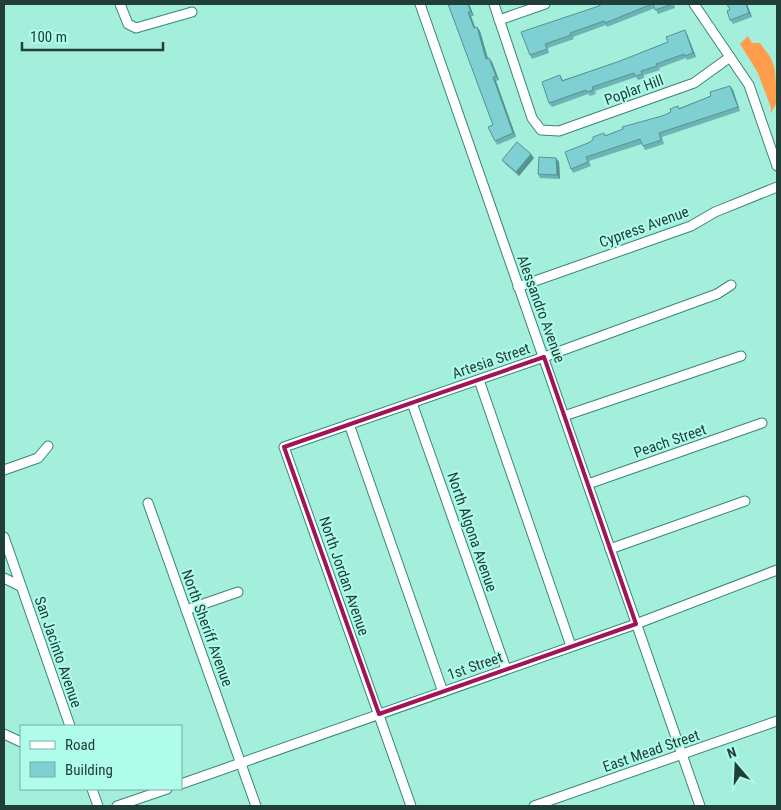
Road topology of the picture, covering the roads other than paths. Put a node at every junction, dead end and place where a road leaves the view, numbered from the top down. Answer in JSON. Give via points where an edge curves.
{"nodes":[{"id":1,"x":120,"y":4,"type":"edge"},
{"id":2,"x":420,"y":4,"type":"edge"},
{"id":3,"x":494,"y":4,"type":"edge"},
{"id":4,"x":545,"y":4,"type":"edge"},
{"id":5,"x":694,"y":4,"type":"edge"},
{"id":6,"x":192,"y":12,"type":"dead end"},
{"id":7,"x":500,"y":20,"type":"junction"},
{"id":8,"x":730,"y":57,"type":"junction"},
{"id":9,"x":777,"y":166,"type":"edge"},
{"id":10,"x":777,"y":187,"type":"edge"},
{"id":11,"x":731,"y":285,"type":"dead end"},
{"id":12,"x":518,"y":287,"type":"junction"},
{"id":13,"x":740,"y":356,"type":"dead end"},
{"id":14,"x":544,"y":357,"type":"junction"},
{"id":15,"x":479,"y":380,"type":"junction"},
{"id":16,"x":412,"y":403,"type":"junction"},
{"id":17,"x":564,"y":416,"type":"junction"},
{"id":18,"x":762,"y":423,"type":"dead end"},
{"id":19,"x":349,"y":424,"type":"junction"},
{"id":20,"x":48,"y":446,"type":"dead end"},
{"id":21,"x":284,"y":447,"type":"joint"},
{"id":22,"x":4,"y":470,"type":"edge"},
{"id":23,"x":588,"y":484,"type":"junction"},
{"id":24,"x":744,"y":501,"type":"dead end"},
{"id":25,"x":148,"y":503,"type":"dead end"},
{"id":26,"x":4,"y":537,"type":"edge"},
{"id":27,"x":610,"y":549,"type":"junction"},
{"id":28,"x":777,"y":570,"type":"edge"},
{"id":29,"x":4,"y":578,"type":"edge"},
{"id":30,"x":20,"y":586,"type":"junction"},
{"id":31,"x":238,"y":592,"type":"dead end"},
{"id":32,"x":186,"y":610,"type":"junction"},
{"id":33,"x":636,"y":624,"type":"junction"},
{"id":34,"x":571,"y":646,"type":"junction"},
{"id":35,"x":506,"y":669,"type":"junction"},
{"id":36,"x":443,"y":692,"type":"junction"},
{"id":37,"x":379,"y":714,"type":"junction"},
{"id":38,"x":777,"y":721,"type":"edge"},
{"id":39,"x":70,"y":725,"type":"edge"},
{"id":40,"x":4,"y":734,"type":"edge"},
{"id":41,"x":20,"y":742,"type":"edge"},
{"id":42,"x":682,"y":754,"type":"junction"},
{"id":43,"x":240,"y":763,"type":"junction"},
{"id":44,"x":182,"y":784,"type":"edge"},
{"id":45,"x":92,"y":790,"type":"edge"},
{"id":46,"x":164,"y":790,"type":"edge"},
{"id":47,"x":98,"y":806,"type":"edge"},
{"id":48,"x":117,"y":806,"type":"edge"},
{"id":49,"x":256,"y":806,"type":"edge"},
{"id":50,"x":411,"y":806,"type":"edge"},
{"id":51,"x":534,"y":806,"type":"edge"},
{"id":52,"x":700,"y":806,"type":"edge"}],
"edges":[{"from":1,"to":6,"type":"street","via":[[128,24],[136,28]]},
{"from":2,"to":12,"type":"street","name":"Alessandro Avenue"},
{"from":3,"to":7,"type":"street"},
{"from":4,"to":7,"type":"street"},
{"from":5,"to":8,"type":"street"},
{"from":7,"to":8,"type":"street","name":"Poplar Hill","via":[[532,118],[540,130],[560,131],[694,83]]},
{"from":8,"to":9,"type":"street","via":[[749,85]]},
{"from":10,"to":12,"type":"street","name":"Cypress Avenue","via":[[715,212],[691,226]]},
{"from":11,"to":14,"type":"street","name":"Artesia Street","via":[[717,294]]},
{"from":12,"to":14,"type":"street","name":"Alessandro Avenue"},
{"from":13,"to":17,"type":"street"},
{"from":14,"to":15,"type":"street","name":"Artesia Street"},
{"from":14,"to":17,"type":"street","name":"Alessandro Avenue"},
{"from":15,"to":16,"type":"street","name":"Artesia Street"},
{"from":15,"to":34,"type":"street"},
{"from":16,"to":19,"type":"street","name":"Artesia Street"},
{"from":16,"to":35,"type":"street","name":"North Algona Avenue"},
{"from":17,"to":23,"type":"street","name":"Alessandro Avenue"},
{"from":18,"to":23,"type":"street","name":"Peach Street"},
{"from":19,"to":21,"type":"street","name":"Artesia Street"},
{"from":19,"to":36,"type":"street"},
{"from":20,"to":22,"type":"street","via":[[38,458]]},
{"from":21,"to":37,"type":"street","name":"North Jordan Avenue"},
{"from":23,"to":27,"type":"street","name":"Alessandro Avenue"},
{"from":24,"to":27,"type":"street"},
{"from":25,"to":32,"type":"street","name":"North Sheriff Avenue"},
{"from":26,"to":30,"type":"street","name":"San Jacinto Avenue"},
{"from":27,"to":33,"type":"street","name":"Alessandro Avenue"},
{"from":28,"to":33,"type":"street","name":"1st Street"},
{"from":29,"to":30,"type":"street"},
{"from":30,"to":39,"type":"street","name":"San Jacinto Avenue"},
{"from":31,"to":32,"type":"street"},
{"from":32,"to":43,"type":"street","name":"North Sheriff Avenue"},
{"from":33,"to":34,"type":"street","name":"1st Street"},
{"from":33,"to":42,"type":"street","name":"Alessandro Avenue"},
{"from":34,"to":35,"type":"street","name":"1st Street"},
{"from":35,"to":36,"type":"street","name":"1st Street"},
{"from":36,"to":37,"type":"street","name":"1st Street"},
{"from":37,"to":43,"type":"street","name":"1st Street"},
{"from":37,"to":50,"type":"street","name":"North Jordan Avenue"},
{"from":38,"to":42,"type":"street","name":"East Mead Street"},
{"from":40,"to":41,"type":"street"},
{"from":42,"to":51,"type":"street","name":"East Mead Street"},
{"from":42,"to":52,"type":"street","name":"Alessandro Avenue"},
{"from":43,"to":44,"type":"street","name":"1st Street"},
{"from":43,"to":49,"type":"street","name":"North Sheriff Avenue"},
{"from":45,"to":47,"type":"street"},
{"from":46,"to":48,"type":"street"}]}
